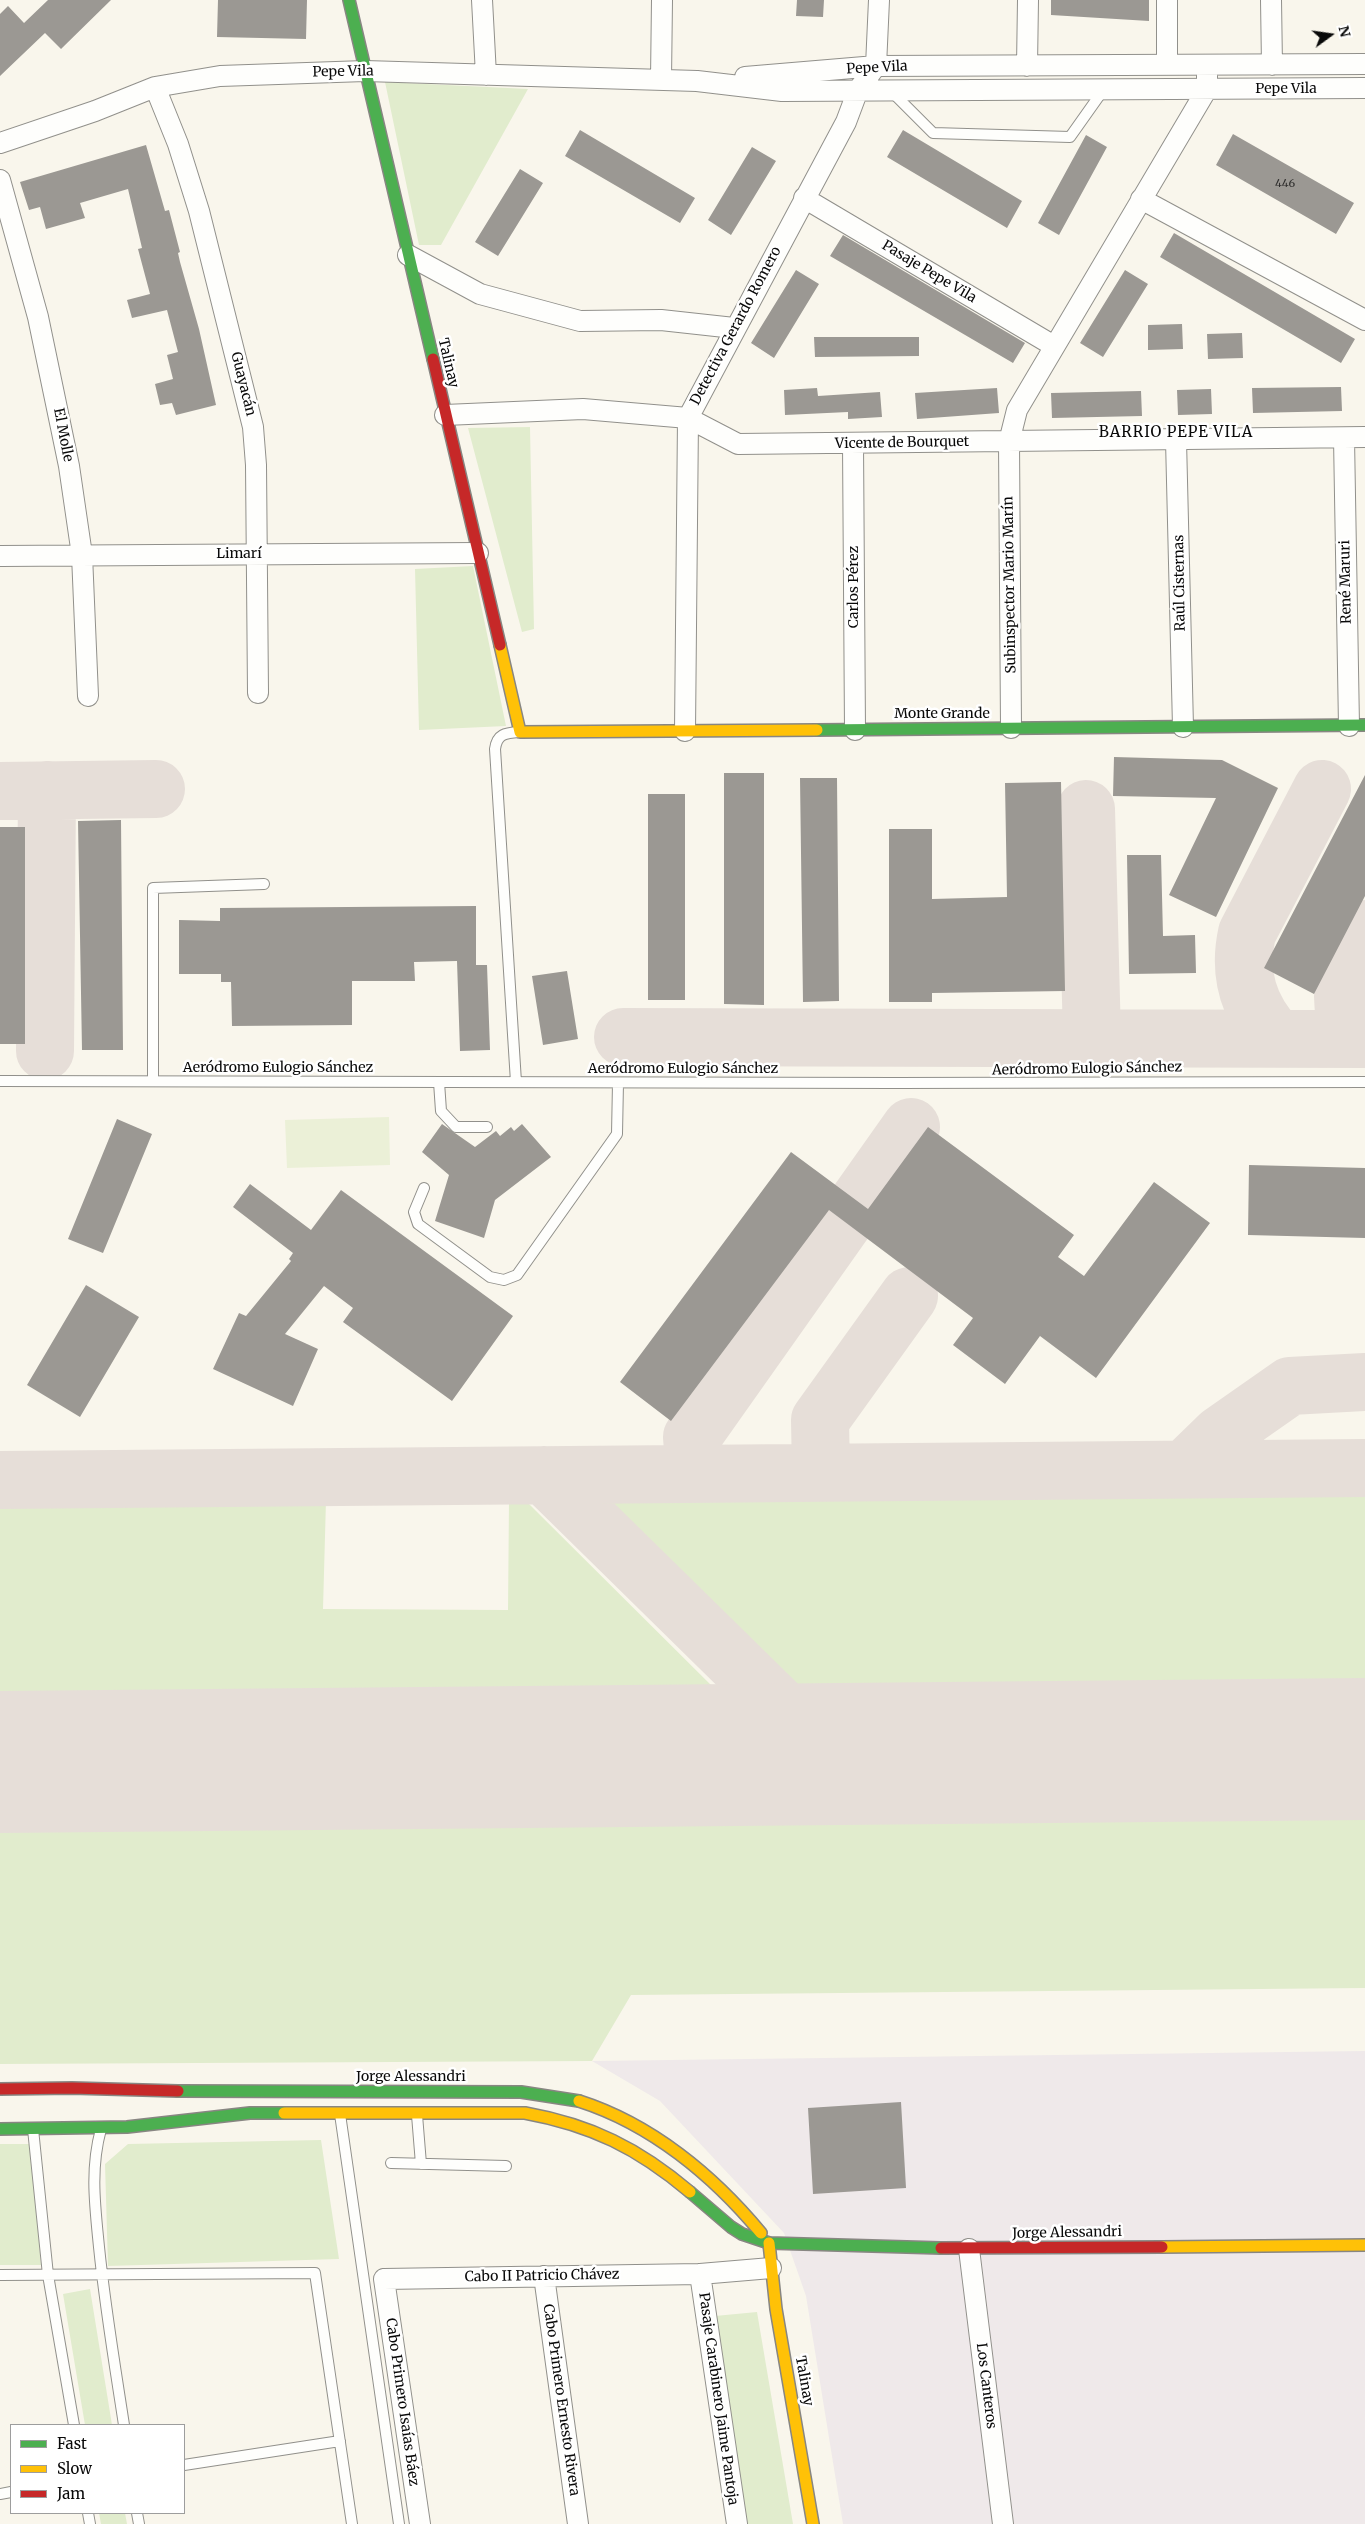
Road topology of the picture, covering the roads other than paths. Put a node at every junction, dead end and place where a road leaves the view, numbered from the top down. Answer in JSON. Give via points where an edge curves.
{"nodes":[{"id":1,"x":349,"y":0,"type":"edge"},
{"id":2,"x":482,"y":0,"type":"edge"},
{"id":3,"x":662,"y":0,"type":"edge"},
{"id":4,"x":879,"y":0,"type":"edge"},
{"id":5,"x":1028,"y":0,"type":"edge"},
{"id":6,"x":1167,"y":0,"type":"edge"},
{"id":7,"x":1271,"y":0,"type":"edge"},
{"id":8,"x":1365,"y":64,"type":"edge"},
{"id":9,"x":1167,"y":65,"type":"junction"},
{"id":10,"x":1207,"y":65,"type":"junction"},
{"id":11,"x":1272,"y":65,"type":"junction"},
{"id":12,"x":876,"y":66,"type":"junction"},
{"id":13,"x":1027,"y":66,"type":"junction"},
{"id":14,"x":1057,"y":66,"type":"junction"},
{"id":15,"x":365,"y":70,"type":"junction"},
{"id":16,"x":486,"y":75,"type":"junction"},
{"id":17,"x":661,"y":79,"type":"junction"},
{"id":18,"x":697,"y":81,"type":"junction"},
{"id":19,"x":155,"y":87,"type":"junction"},
{"id":20,"x":1365,"y":88,"type":"edge"},
{"id":21,"x":1104,"y":89,"type":"junction"},
{"id":22,"x":1207,"y":89,"type":"junction"},
{"id":23,"x":858,"y":90,"type":"junction"},
{"id":24,"x":890,"y":90,"type":"junction"},
{"id":25,"x":1056,"y":90,"type":"junction"},
{"id":26,"x":0,"y":143,"type":"edge"},
{"id":27,"x":0,"y":180,"type":"edge"},
{"id":28,"x":804,"y":198,"type":"junction"},
{"id":29,"x":1141,"y":199,"type":"junction"},
{"id":30,"x":408,"y":255,"type":"junction"},
{"id":31,"x":1365,"y":320,"type":"edge"},
{"id":32,"x":734,"y":328,"type":"junction"},
{"id":33,"x":1054,"y":346,"type":"junction"},
{"id":34,"x":445,"y":415,"type":"junction"},
{"id":35,"x":688,"y":418,"type":"junction"},
{"id":36,"x":1344,"y":438,"type":"junction"},
{"id":37,"x":1365,"y":438,"type":"edge"},
{"id":38,"x":1176,"y":440,"type":"junction"},
{"id":39,"x":1009,"y":442,"type":"junction"},
{"id":40,"x":853,"y":444,"type":"junction"},
{"id":41,"x":478,"y":553,"type":"junction"},
{"id":42,"x":257,"y":554,"type":"junction"},
{"id":43,"x":82,"y":555,"type":"junction"},
{"id":44,"x":0,"y":556,"type":"edge"},
{"id":45,"x":258,"y":693,"type":"dead end"},
{"id":46,"x":88,"y":696,"type":"dead end"},
{"id":47,"x":1357,"y":725,"type":"edge"},
{"id":48,"x":1184,"y":727,"type":"junction"},
{"id":49,"x":1012,"y":728,"type":"junction"},
{"id":50,"x":855,"y":730,"type":"junction"},
{"id":51,"x":685,"y":731,"type":"junction"},
{"id":52,"x":520,"y":732,"type":"junction"},
{"id":53,"x":264,"y":884,"type":"dead end"},
{"id":54,"x":0,"y":1081,"type":"edge"},
{"id":55,"x":153,"y":1081,"type":"junction"},
{"id":56,"x":439,"y":1082,"type":"junction"},
{"id":57,"x":516,"y":1082,"type":"junction"},
{"id":58,"x":618,"y":1082,"type":"junction"},
{"id":59,"x":1365,"y":1082,"type":"edge"},
{"id":60,"x":487,"y":1127,"type":"dead end"},
{"id":61,"x":424,"y":1188,"type":"dead end"},
{"id":62,"x":0,"y":2089,"type":"edge"},
{"id":63,"x":417,"y":2112,"type":"junction"},
{"id":64,"x":340,"y":2113,"type":"junction"},
{"id":65,"x":101,"y":2128,"type":"junction"},
{"id":66,"x":0,"y":2129,"type":"edge"},
{"id":67,"x":32,"y":2129,"type":"junction"},
{"id":68,"x":391,"y":2163,"type":"dead end"},
{"id":69,"x":420,"y":2164,"type":"junction"},
{"id":70,"x":506,"y":2166,"type":"dead end"},
{"id":71,"x":769,"y":2243,"type":"junction"},
{"id":72,"x":1365,"y":2245,"type":"edge"},
{"id":73,"x":969,"y":2249,"type":"junction"},
{"id":74,"x":771,"y":2268,"type":"junction"},
{"id":75,"x":102,"y":2274,"type":"junction"},
{"id":76,"x":700,"y":2274,"type":"junction"},
{"id":77,"x":0,"y":2275,"type":"edge"},
{"id":78,"x":48,"y":2275,"type":"junction"},
{"id":79,"x":544,"y":2276,"type":"junction"},
{"id":80,"x":384,"y":2279,"type":"joint"},
{"id":81,"x":74,"y":2424,"type":"edge"},
{"id":82,"x":124,"y":2424,"type":"edge"},
{"id":83,"x":340,"y":2441,"type":"junction"},
{"id":84,"x":185,"y":2465,"type":"edge"},
{"id":85,"x":352,"y":2524,"type":"edge"},
{"id":86,"x":399,"y":2524,"type":"edge"},
{"id":87,"x":420,"y":2524,"type":"edge"},
{"id":88,"x":578,"y":2524,"type":"edge"},
{"id":89,"x":737,"y":2524,"type":"edge"},
{"id":90,"x":813,"y":2524,"type":"edge"},
{"id":91,"x":1003,"y":2524,"type":"edge"}],
"edges":[{"from":1,"to":15,"type":"main road","name":"Talinay"},
{"from":2,"to":16,"type":"street"},
{"from":3,"to":17,"type":"street"},
{"from":4,"to":12,"type":"street"},
{"from":5,"to":13,"type":"street"},
{"from":6,"to":9,"type":"street"},
{"from":7,"to":11,"type":"street"},
{"from":8,"to":11,"type":"street","name":"Pepe Vila"},
{"from":9,"to":10,"type":"street","name":"Pepe Vila"},
{"from":9,"to":14,"type":"street","name":"Pepe Vila"},
{"from":10,"to":11,"type":"street","name":"Pepe Vila"},
{"from":10,"to":22,"type":"street"},
{"from":12,"to":13,"type":"street","name":"Pepe Vila"},
{"from":12,"to":18,"type":"street","name":"Pepe Vila"},
{"from":12,"to":23,"type":"street","name":"Detectiva Gerardo Romero"},
{"from":13,"to":14,"type":"street","name":"Pepe Vila"},
{"from":14,"to":25,"type":"street"},
{"from":15,"to":16,"type":"street","name":"Pepe Vila"},
{"from":15,"to":19,"type":"street","name":"Pepe Vila","via":[[220,76]]},
{"from":15,"to":30,"type":"main road","name":"Talinay"},
{"from":16,"to":17,"type":"street","name":"Pepe Vila"},
{"from":17,"to":18,"type":"street","name":"Pepe Vila"},
{"from":18,"to":23,"type":"street","name":"Pepe Vila","via":[[782,91]]},
{"from":19,"to":26,"type":"street","name":"Pepe Vila"},
{"from":19,"to":42,"type":"street","name":"Guayacán","via":[[178,144],[199,211],[248,405],[256,465]]},
{"from":20,"to":22,"type":"street","name":"Pepe Vila"},
{"from":21,"to":22,"type":"street","name":"Pepe Vila"},
{"from":21,"to":24,"type":"lane","via":[[1070,137],[933,133]]},
{"from":21,"to":25,"type":"street","name":"Pepe Vila"},
{"from":22,"to":29,"type":"street"},
{"from":23,"to":24,"type":"street","name":"Pepe Vila"},
{"from":23,"to":28,"type":"street","name":"Detectiva Gerardo Romero","via":[[846,122]]},
{"from":24,"to":25,"type":"street","name":"Pepe Vila"},
{"from":27,"to":43,"type":"street","name":"El Molle","via":[[50,370]]},
{"from":28,"to":32,"type":"street","name":"Detectiva Gerardo Romero"},
{"from":28,"to":33,"type":"street","name":"Pasaje Pepe Vila"},
{"from":29,"to":31,"type":"street"},
{"from":29,"to":33,"type":"street"},
{"from":30,"to":32,"type":"street","via":[[480,294],[580,321],[661,320]]},
{"from":30,"to":34,"type":"main road","name":"Talinay"},
{"from":32,"to":35,"type":"street","name":"Detectiva Gerardo Romero"},
{"from":33,"to":39,"type":"street","via":[[1017,410]]},
{"from":34,"to":35,"type":"street","name":"Vicente de Bourquet","via":[[583,409]]},
{"from":34,"to":41,"type":"main road","name":"Talinay"},
{"from":35,"to":40,"type":"street","name":"Vicente de Bourquet","via":[[738,444]]},
{"from":35,"to":51,"type":"street","name":"Detectiva Gerardo Romero"},
{"from":36,"to":37,"type":"street","name":"Vicente de Bourquet"},
{"from":36,"to":38,"type":"street","name":"Vicente de Bourquet"},
{"from":36,"to":47,"type":"street","name":"René Maruri"},
{"from":38,"to":39,"type":"street","name":"Vicente de Bourquet"},
{"from":38,"to":48,"type":"street","name":"Raúl Cisternas"},
{"from":39,"to":40,"type":"street","name":"Vicente de Bourquet"},
{"from":39,"to":49,"type":"street","name":"Subinspector Mario Marín"},
{"from":40,"to":50,"type":"street","name":"Carlos Pérez"},
{"from":41,"to":42,"type":"street","name":"Limarí"},
{"from":41,"to":52,"type":"main road","name":"Talinay"},
{"from":42,"to":43,"type":"street","name":"Limarí"},
{"from":42,"to":45,"type":"street","name":"Guayacán"},
{"from":43,"to":44,"type":"street","name":"Limarí"},
{"from":43,"to":46,"type":"street","name":"El Molle"},
{"from":47,"to":48,"type":"main road","name":"Monte Grande"},
{"from":48,"to":49,"type":"main road","name":"Monte Grande"},
{"from":49,"to":50,"type":"main road","name":"Monte Grande"},
{"from":50,"to":51,"type":"main road","name":"Monte Grande"},
{"from":51,"to":52,"type":"main road","name":"Monte Grande"},
{"from":52,"to":57,"type":"lane","via":[[501,735],[496,740],[495,749]]},
{"from":53,"to":55,"type":"lane","via":[[153,888]]},
{"from":54,"to":55,"type":"lane","name":"Aeródromo Eulogio Sánchez"},
{"from":55,"to":56,"type":"lane","name":"Aeródromo Eulogio Sánchez"},
{"from":56,"to":57,"type":"lane","name":"Aeródromo Eulogio Sánchez"},
{"from":56,"to":60,"type":"lane","via":[[441,1111],[456,1127]]},
{"from":57,"to":58,"type":"lane","name":"Aeródromo Eulogio Sánchez"},
{"from":58,"to":59,"type":"lane","name":"Aeródromo Eulogio Sánchez"},
{"from":58,"to":61,"type":"lane","via":[[618,1134],[517,1275],[504,1280],[490,1277],[418,1224],[414,1212]]},
{"from":62,"to":71,"type":"main road","name":"Jorge Alessandri","via":[[521,2092],[563,2096],[623,2116],[663,2141],[734,2203]]},
{"from":63,"to":64,"type":"main road","name":"Jorge Alessandri"},
{"from":63,"to":69,"type":"lane"},
{"from":63,"to":71,"type":"main road","name":"Jorge Alessandri","via":[[525,2113],[590,2127],[650,2159],[742,2234]]},
{"from":64,"to":65,"type":"main road","name":"Jorge Alessandri","via":[[250,2113]]},
{"from":64,"to":86,"type":"lane"},
{"from":65,"to":67,"type":"main road","name":"Jorge Alessandri"},
{"from":65,"to":75,"type":"lane","via":[[93,2165],[93,2185]]},
{"from":66,"to":67,"type":"main road","name":"Jorge Alessandri"},
{"from":67,"to":78,"type":"lane"},
{"from":68,"to":69,"type":"lane"},
{"from":69,"to":70,"type":"lane"},
{"from":71,"to":73,"type":"main road","name":"Jorge Alessandri"},
{"from":71,"to":74,"type":"main road","name":"Talinay"},
{"from":72,"to":73,"type":"main road","name":"Jorge Alessandri"},
{"from":73,"to":91,"type":"street","name":"Los Canteros"},
{"from":74,"to":76,"type":"street","name":"Cabo II Patricio Chávez"},
{"from":74,"to":90,"type":"main road","name":"Talinay"},
{"from":75,"to":78,"type":"lane"},
{"from":75,"to":82,"type":"lane"},
{"from":75,"to":83,"type":"lane","via":[[315,2273]]},
{"from":76,"to":79,"type":"street","name":"Cabo II Patricio Chávez"},
{"from":76,"to":89,"type":"street","name":"Pasaje Carabinero Jaime Pantoja"},
{"from":77,"to":78,"type":"lane"},
{"from":78,"to":81,"type":"lane"},
{"from":79,"to":80,"type":"street","name":"Cabo II Patricio Chávez"},
{"from":79,"to":88,"type":"street","name":"Cabo Primero Ernesto Rivera"},
{"from":80,"to":87,"type":"street","name":"Cabo Primero Isaías Báez"},
{"from":83,"to":84,"type":"lane"},
{"from":83,"to":85,"type":"lane"}]}
